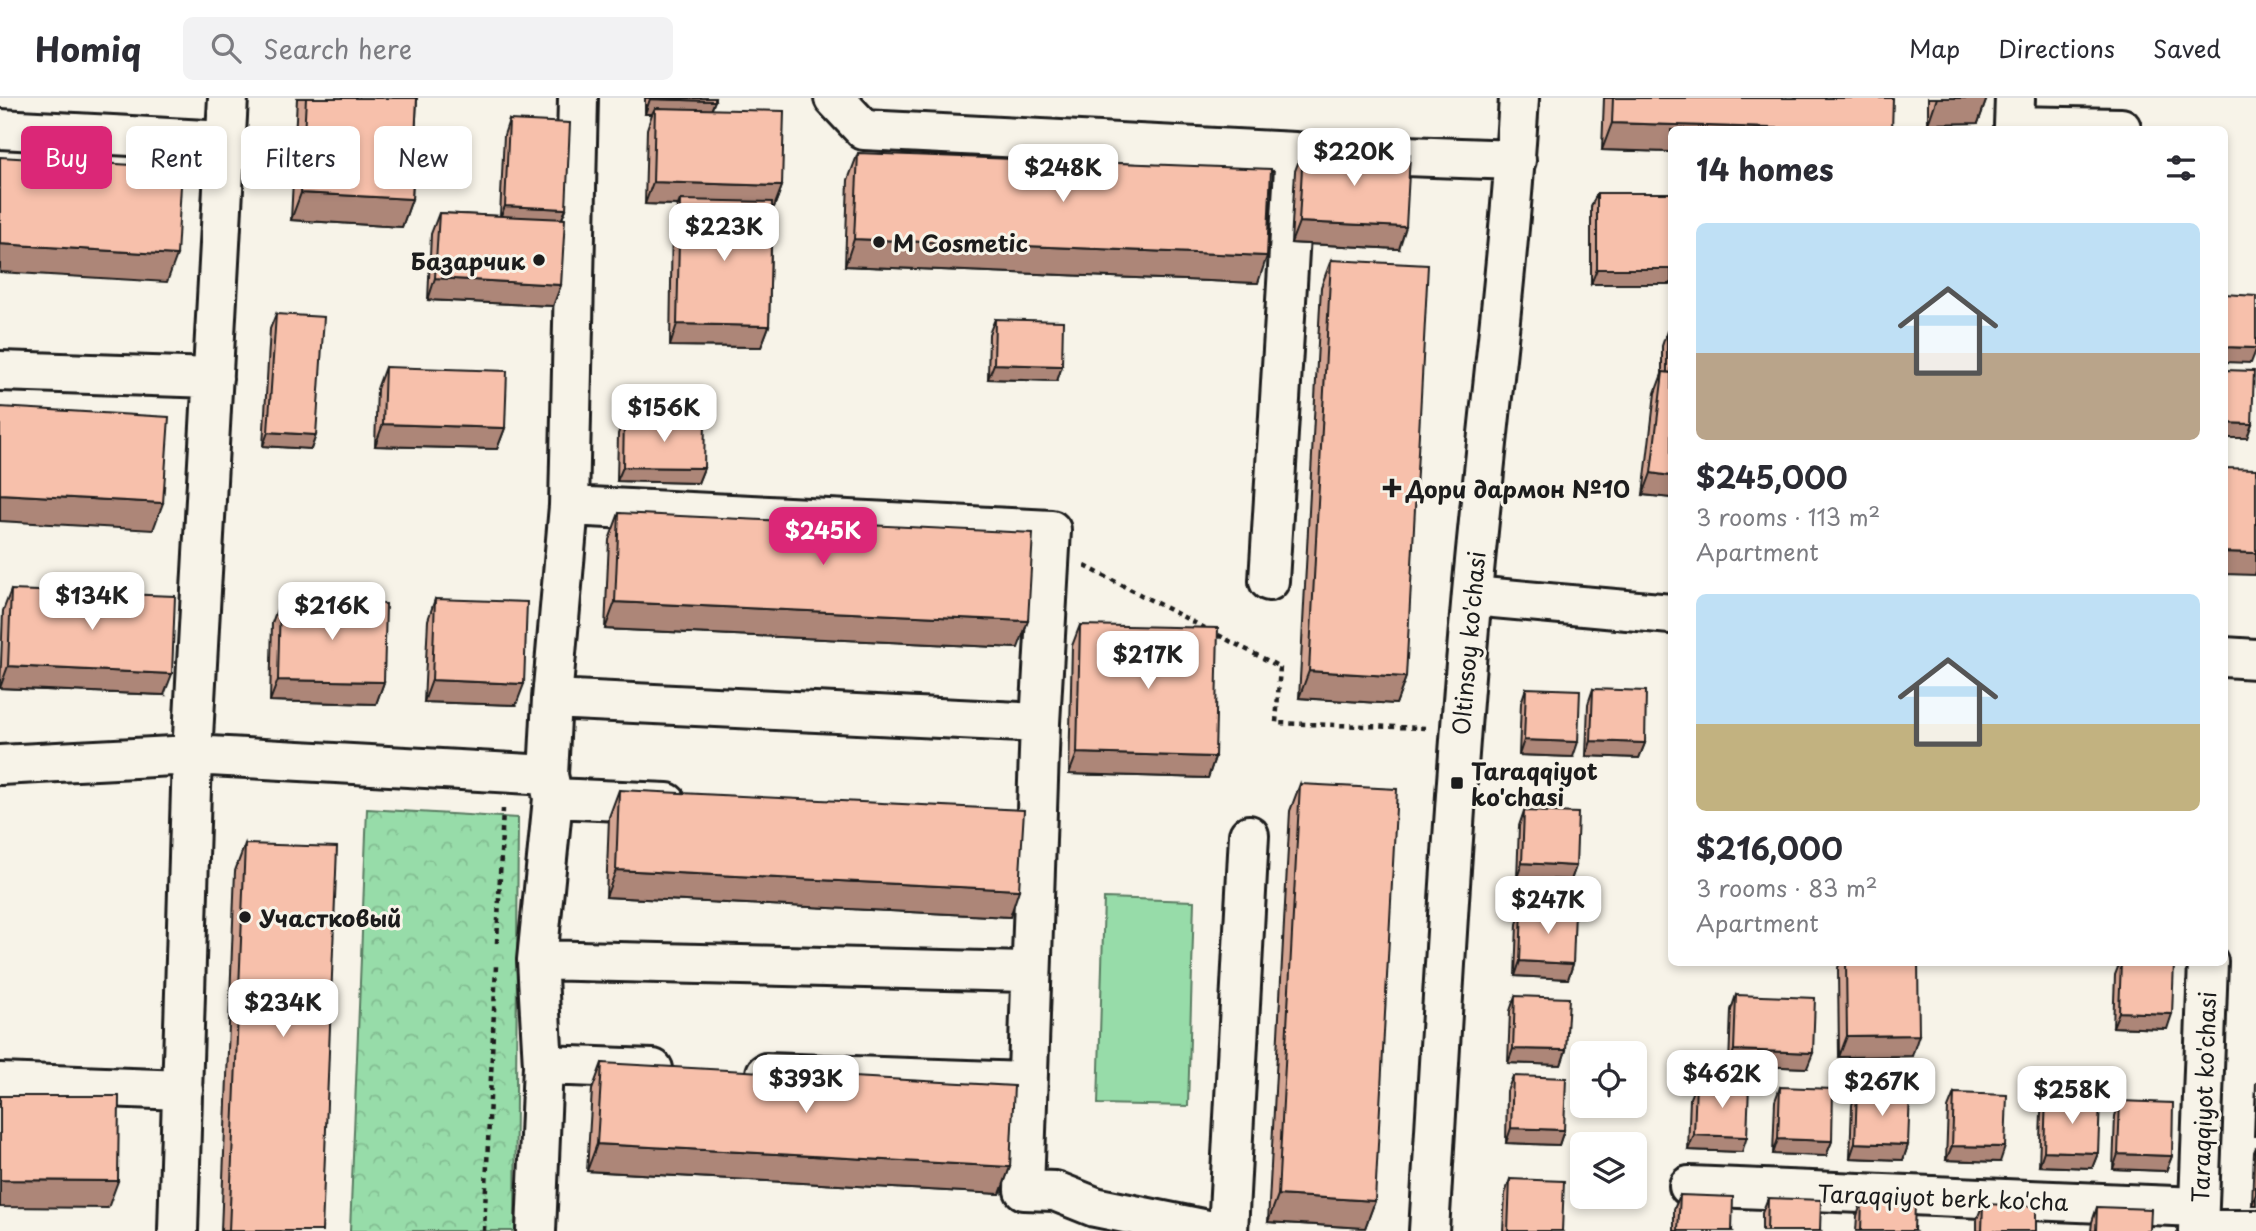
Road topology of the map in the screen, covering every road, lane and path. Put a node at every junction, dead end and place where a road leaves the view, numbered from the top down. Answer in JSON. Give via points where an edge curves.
{"nodes":[{"id":1,"x":228,"y":98,"type":"edge"},
{"id":2,"x":578,"y":98,"type":"edge"},
{"id":3,"x":834,"y":98,"type":"edge"},
{"id":4,"x":1520,"y":98,"type":"edge"},
{"id":5,"x":2015,"y":98,"type":"edge"},
{"id":6,"x":226,"y":126,"type":"edge"},
{"id":7,"x":2014,"y":126,"type":"edge"},
{"id":8,"x":0,"y":129,"type":"edge"},
{"id":9,"x":126,"y":136,"type":"edge"},
{"id":10,"x":1295,"y":152,"type":"junction"},
{"id":11,"x":1516,"y":160,"type":"junction"},
{"id":12,"x":223,"y":189,"type":"edge"},
{"id":13,"x":0,"y":370,"type":"edge"},
{"id":14,"x":213,"y":378,"type":"junction"},
{"id":15,"x":569,"y":506,"type":"junction"},
{"id":16,"x":1050,"y":548,"type":"junction"},
{"id":17,"x":1269,"y":581,"type":"dead end"},
{"id":18,"x":1472,"y":596,"type":"junction"},
{"id":19,"x":1668,"y":614,"type":"edge"},
{"id":20,"x":2228,"y":657,"type":"edge"},
{"id":21,"x":2256,"y":659,"type":"edge"},
{"id":22,"x":552,"y":699,"type":"junction"},
{"id":23,"x":1040,"y":723,"type":"junction"},
{"id":24,"x":1461,"y":729,"type":"junction"},
{"id":25,"x":192,"y":755,"type":"junction"},
{"id":26,"x":0,"y":765,"type":"edge"},
{"id":27,"x":505,"y":773,"type":"junction"},
{"id":28,"x":550,"y":787,"type":"junction"},
{"id":29,"x":705,"y":805,"type":"edge"},
{"id":30,"x":1249,"y":835,"type":"dead end"},
{"id":31,"x":537,"y":960,"type":"junction"},
{"id":32,"x":2208,"y":966,"type":"edge"},
{"id":33,"x":1030,"y":972,"type":"junction"},
{"id":34,"x":543,"y":1065,"type":"junction"},
{"id":35,"x":682,"y":1070,"type":"edge"},
{"id":36,"x":737,"y":1072,"type":"edge"},
{"id":37,"x":1027,"y":1082,"type":"junction"},
{"id":38,"x":0,"y":1083,"type":"edge"},
{"id":39,"x":183,"y":1090,"type":"junction"},
{"id":40,"x":1689,"y":1186,"type":"dead end"},
{"id":41,"x":2198,"y":1223,"type":"edge"},
{"id":42,"x":2256,"y":1230,"type":"edge"},
{"id":43,"x":178,"y":1231,"type":"edge"},
{"id":44,"x":484,"y":1231,"type":"edge"},
{"id":45,"x":536,"y":1231,"type":"edge"},
{"id":46,"x":1213,"y":1231,"type":"edge"},
{"id":47,"x":1228,"y":1231,"type":"edge"},
{"id":48,"x":1429,"y":1231,"type":"edge"}],
"edges":[{"from":1,"to":6,"type":"street"},
{"from":2,"to":15,"type":"street"},
{"from":3,"to":10,"type":"street","via":[[864,130]]},
{"from":4,"to":11,"type":"street","name":"Oltinsoy ko'chasi"},
{"from":5,"to":7,"type":"street"},
{"from":8,"to":9,"type":"street"},
{"from":10,"to":11,"type":"street"},
{"from":10,"to":17,"type":"street"},
{"from":11,"to":18,"type":"street","name":"Oltinsoy ko'chasi"},
{"from":12,"to":14,"type":"street"},
{"from":13,"to":14,"type":"street"},
{"from":14,"to":25,"type":"street"},
{"from":15,"to":16,"type":"street","via":[[1051,530]]},
{"from":15,"to":22,"type":"street"},
{"from":16,"to":23,"type":"street"},
{"from":16,"to":24,"type":"path","via":[[1280,667],[1276,723]]},
{"from":18,"to":19,"type":"street"},
{"from":18,"to":24,"type":"street","name":"Oltinsoy ko'chasi"},
{"from":20,"to":21,"type":"street"},
{"from":22,"to":23,"type":"street"},
{"from":22,"to":28,"type":"street"},
{"from":23,"to":33,"type":"street","via":[[1023,820]]},
{"from":24,"to":48,"type":"street","name":"Oltinsoy ko'chasi"},
{"from":25,"to":26,"type":"street"},
{"from":25,"to":27,"type":"street"},
{"from":25,"to":39,"type":"street"},
{"from":27,"to":28,"type":"street"},
{"from":27,"to":44,"type":"path"},
{"from":28,"to":29,"type":"street"},
{"from":28,"to":31,"type":"street"},
{"from":30,"to":47,"type":"street"},
{"from":31,"to":33,"type":"street"},
{"from":31,"to":34,"type":"street"},
{"from":32,"to":41,"type":"street","name":"Taraqqiyot ko'chasi"},
{"from":33,"to":37,"type":"street"},
{"from":34,"to":35,"type":"street"},
{"from":34,"to":45,"type":"street"},
{"from":36,"to":37,"type":"street"},
{"from":37,"to":46,"type":"street","via":[[1024,1190],[1055,1191],[1095,1207]]},
{"from":38,"to":39,"type":"street"},
{"from":39,"to":43,"type":"street"},
{"from":40,"to":41,"type":"street","name":"Taraqqiyot berk ko'cha"},
{"from":41,"to":42,"type":"street","name":"Taraqqiyot berk ko'cha"}]}
